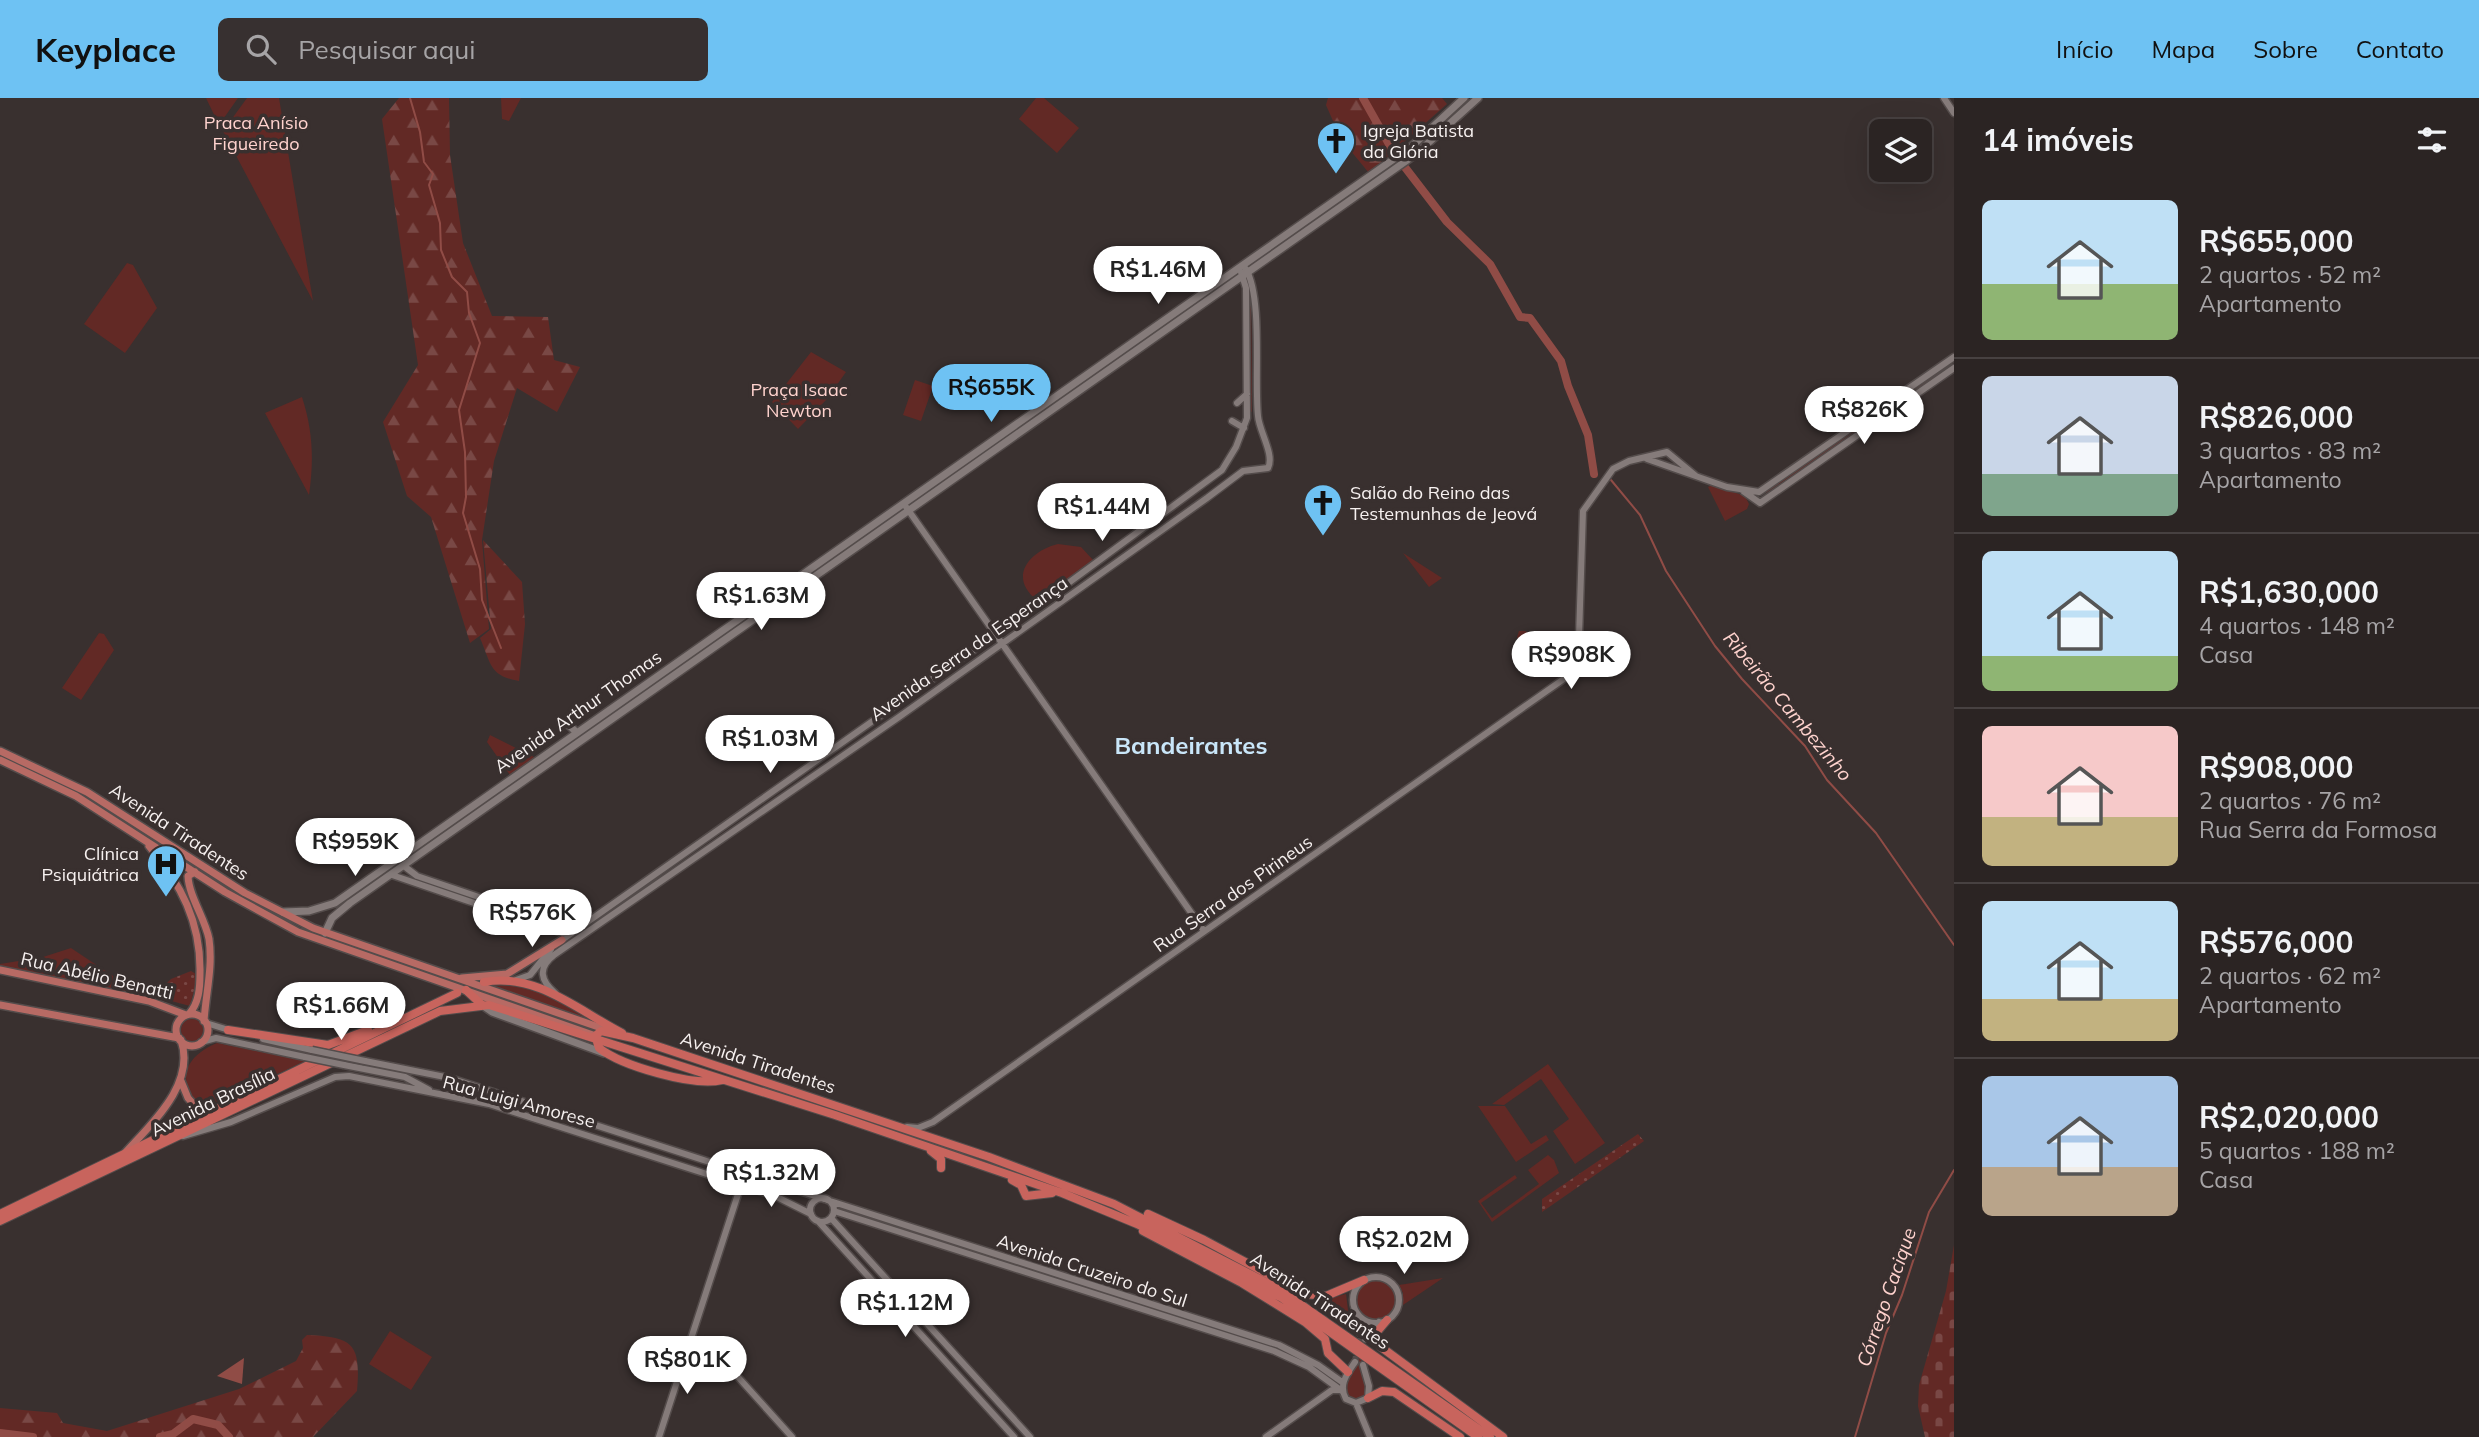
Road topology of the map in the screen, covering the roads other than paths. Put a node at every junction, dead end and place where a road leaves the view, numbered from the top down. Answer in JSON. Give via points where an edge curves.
{"nodes":[{"id":1,"x":1464,"y":98,"type":"edge"},
{"id":2,"x":1478,"y":98,"type":"edge"},
{"id":3,"x":1944,"y":98,"type":"edge"},
{"id":4,"x":1954,"y":113,"type":"edge"},
{"id":5,"x":1243,"y":270,"type":"junction"},
{"id":6,"x":1954,"y":357,"type":"edge"},
{"id":7,"x":1954,"y":368,"type":"edge"},
{"id":8,"x":1247,"y":394,"type":"junction"},
{"id":9,"x":1237,"y":403,"type":"dead end"},
{"id":10,"x":1232,"y":421,"type":"dead end"},
{"id":11,"x":1244,"y":428,"type":"junction"},
{"id":12,"x":1647,"y":459,"type":"junction"},
{"id":13,"x":1222,"y":470,"type":"junction"},
{"id":14,"x":1696,"y":476,"type":"junction"},
{"id":15,"x":1230,"y":478,"type":"junction"},
{"id":16,"x":1743,"y":491,"type":"junction"},
{"id":17,"x":904,"y":504,"type":"junction"},
{"id":18,"x":909,"y":512,"type":"junction"},
{"id":19,"x":784,"y":587,"type":"junction"},
{"id":20,"x":790,"y":595,"type":"junction"},
{"id":21,"x":995,"y":634,"type":"junction"},
{"id":22,"x":715,"y":636,"type":"junction"},
{"id":23,"x":1001,"y":642,"type":"junction"},
{"id":24,"x":720,"y":644,"type":"junction"},
{"id":25,"x":648,"y":683,"type":"junction"},
{"id":26,"x":654,"y":691,"type":"junction"},
{"id":27,"x":567,"y":723,"type":"dead end"},
{"id":28,"x":576,"y":732,"type":"junction"},
{"id":29,"x":564,"y":741,"type":"junction"},
{"id":30,"x":0,"y":751,"type":"edge"},
{"id":31,"x":562,"y":755,"type":"junction"},
{"id":32,"x":0,"y":760,"type":"edge"},
{"id":33,"x":524,"y":771,"type":"junction"},
{"id":34,"x":529,"y":778,"type":"junction"},
{"id":35,"x":76,"y":796,"type":"junction"},
{"id":36,"x":96,"y":798,"type":"junction"},
{"id":37,"x":144,"y":840,"type":"junction"},
{"id":38,"x":399,"y":859,"type":"junction"},
{"id":39,"x":177,"y":862,"type":"junction"},
{"id":40,"x":199,"y":862,"type":"junction"},
{"id":41,"x":404,"y":866,"type":"junction"},
{"id":42,"x":195,"y":873,"type":"junction"},
{"id":43,"x":379,"y":873,"type":"junction"},
{"id":44,"x":392,"y":875,"type":"junction"},
{"id":45,"x":173,"y":876,"type":"junction"},
{"id":46,"x":366,"y":892,"type":"junction"},
{"id":47,"x":495,"y":906,"type":"junction"},
{"id":48,"x":195,"y":909,"type":"junction"},
{"id":49,"x":309,"y":911,"type":"junction"},
{"id":50,"x":281,"y":912,"type":"junction"},
{"id":51,"x":326,"y":929,"type":"junction"},
{"id":52,"x":576,"y":930,"type":"junction"},
{"id":53,"x":1204,"y":931,"type":"junction"},
{"id":54,"x":298,"y":932,"type":"junction"},
{"id":55,"x":565,"y":938,"type":"junction"},
{"id":56,"x":0,"y":970,"type":"edge"},
{"id":57,"x":450,"y":976,"type":"junction"},
{"id":58,"x":434,"y":979,"type":"junction"},
{"id":59,"x":515,"y":981,"type":"junction"},
{"id":60,"x":484,"y":982,"type":"dead end"},
{"id":61,"x":466,"y":990,"type":"junction"},
{"id":62,"x":457,"y":993,"type":"dead end"},
{"id":63,"x":561,"y":998,"type":"junction"},
{"id":64,"x":0,"y":1005,"type":"edge"},
{"id":65,"x":482,"y":1005,"type":"junction"},
{"id":66,"x":415,"y":1013,"type":"junction"},
{"id":67,"x":188,"y":1015,"type":"junction"},
{"id":68,"x":205,"y":1022,"type":"junction"},
{"id":69,"x":228,"y":1030,"type":"junction"},
{"id":70,"x":595,"y":1036,"type":"junction"},
{"id":71,"x":633,"y":1038,"type":"junction"},
{"id":72,"x":180,"y":1039,"type":"junction"},
{"id":73,"x":199,"y":1043,"type":"junction"},
{"id":74,"x":607,"y":1054,"type":"junction"},
{"id":75,"x":185,"y":1057,"type":"junction"},
{"id":76,"x":691,"y":1069,"type":"junction"},
{"id":77,"x":382,"y":1072,"type":"junction"},
{"id":78,"x":725,"y":1080,"type":"junction"},
{"id":79,"x":181,"y":1081,"type":"junction"},
{"id":80,"x":711,"y":1083,"type":"junction"},
{"id":81,"x":391,"y":1085,"type":"junction"},
{"id":82,"x":432,"y":1092,"type":"junction"},
{"id":83,"x":224,"y":1106,"type":"junction"},
{"id":84,"x":933,"y":1122,"type":"junction"},
{"id":85,"x":892,"y":1124,"type":"junction"},
{"id":86,"x":864,"y":1126,"type":"junction"},
{"id":87,"x":927,"y":1135,"type":"junction"},
{"id":88,"x":178,"y":1137,"type":"junction"},
{"id":89,"x":913,"y":1142,"type":"junction"},
{"id":90,"x":124,"y":1154,"type":"junction"},
{"id":91,"x":688,"y":1155,"type":"junction"},
{"id":92,"x":660,"y":1158,"type":"junction"},
{"id":93,"x":941,"y":1168,"type":"dead end"},
{"id":94,"x":988,"y":1168,"type":"junction"},
{"id":95,"x":741,"y":1185,"type":"junction"},
{"id":96,"x":1062,"y":1193,"type":"junction"},
{"id":97,"x":826,"y":1199,"type":"junction"},
{"id":98,"x":1114,"y":1204,"type":"junction"},
{"id":99,"x":1113,"y":1213,"type":"junction"},
{"id":100,"x":0,"y":1214,"type":"edge"},
{"id":101,"x":811,"y":1214,"type":"junction"},
{"id":102,"x":832,"y":1214,"type":"junction"},
{"id":103,"x":818,"y":1221,"type":"junction"},
{"id":104,"x":0,"y":1222,"type":"edge"},
{"id":105,"x":847,"y":1236,"type":"junction"},
{"id":106,"x":838,"y":1244,"type":"junction"},
{"id":107,"x":1364,"y":1280,"type":"junction"},
{"id":108,"x":1356,"y":1311,"type":"junction"},
{"id":109,"x":1383,"y":1321,"type":"junction"},
{"id":110,"x":1359,"y":1332,"type":"tunnel mouth"},
{"id":111,"x":1365,"y":1339,"type":"tunnel mouth"},
{"id":112,"x":1275,"y":1344,"type":"junction"},
{"id":113,"x":689,"y":1346,"type":"junction"},
{"id":114,"x":1268,"y":1349,"type":"junction"},
{"id":115,"x":1328,"y":1353,"type":"junction"},
{"id":116,"x":1355,"y":1362,"type":"tunnel mouth"},
{"id":117,"x":1318,"y":1364,"type":"junction"},
{"id":118,"x":1363,"y":1365,"type":"tunnel mouth"},
{"id":119,"x":1348,"y":1372,"type":"junction"},
{"id":120,"x":1342,"y":1382,"type":"junction"},
{"id":121,"x":1342,"y":1391,"type":"junction"},
{"id":122,"x":1368,"y":1398,"type":"junction"},
{"id":123,"x":1356,"y":1404,"type":"junction"},
{"id":124,"x":659,"y":1437,"type":"edge"},
{"id":125,"x":792,"y":1437,"type":"edge"},
{"id":126,"x":1014,"y":1437,"type":"edge"},
{"id":127,"x":1030,"y":1437,"type":"edge"},
{"id":128,"x":1266,"y":1437,"type":"edge"},
{"id":129,"x":1370,"y":1437,"type":"edge"},
{"id":130,"x":1460,"y":1437,"type":"edge"},
{"id":131,"x":1478,"y":1437,"type":"edge"},
{"id":132,"x":1490,"y":1437,"type":"edge"},
{"id":133,"x":1503,"y":1437,"type":"edge"}],
"edges":[{"from":1,"to":5,"type":"main road","name":"Avenida Arthur Thomas","via":[[1411,147]]},
{"from":2,"to":5,"type":"main road","name":"Avenida Arthur Thomas","via":[[1416,154]]},
{"from":3,"to":4,"type":"street"},
{"from":5,"to":8,"type":"street","name":"Avenida Serra da Esperança"},
{"from":5,"to":15,"type":"street","name":"Avenida Serra da Esperança","via":[[1254,301],[1258,419],[1271,460],[1266,470],[1243,471]]},
{"from":5,"to":17,"type":"main road","name":"Avenida Arthur Thomas"},
{"from":5,"to":18,"type":"main road","name":"Avenida Arthur Thomas"},
{"from":6,"to":16,"type":"street","via":[[1768,487],[1759,492]]},
{"from":7,"to":16,"type":"street","via":[[1760,503]]},
{"from":8,"to":9,"type":"street"},
{"from":8,"to":11,"type":"street","name":"Avenida Serra da Esperança"},
{"from":10,"to":11,"type":"street"},
{"from":11,"to":13,"type":"street","name":"Avenida Serra da Esperança"},
{"from":12,"to":14,"type":"street"},
{"from":12,"to":14,"type":"street","name":"Rua Serra dos Pirineus","via":[[1667,452]]},
{"from":12,"to":53,"type":"street","name":"Rua Serra dos Pirineus","via":[[1613,469],[1583,511],[1578,670]]},
{"from":13,"to":15,"type":"street"},
{"from":13,"to":21,"type":"street","name":"Avenida Serra da Esperança"},
{"from":14,"to":16,"type":"street"},
{"from":15,"to":23,"type":"street","name":"Avenida Serra da Esperança"},
{"from":17,"to":18,"type":"street"},
{"from":17,"to":19,"type":"main road","name":"Avenida Arthur Thomas"},
{"from":18,"to":20,"type":"main road","name":"Avenida Arthur Thomas"},
{"from":18,"to":21,"type":"street"},
{"from":19,"to":20,"type":"main road"},
{"from":19,"to":22,"type":"main road","name":"Avenida Arthur Thomas"},
{"from":20,"to":24,"type":"main road","name":"Avenida Arthur Thomas"},
{"from":21,"to":23,"type":"street"},
{"from":21,"to":52,"type":"street","name":"Avenida Serra da Esperança"},
{"from":22,"to":24,"type":"main road"},
{"from":22,"to":25,"type":"main road","name":"Avenida Arthur Thomas"},
{"from":23,"to":53,"type":"street"},
{"from":23,"to":63,"type":"street","name":"Avenida Serra da Esperança","via":[[548,959],[542,969],[543,980]]},
{"from":24,"to":26,"type":"main road","name":"Avenida Arthur Thomas"},
{"from":25,"to":26,"type":"main road"},
{"from":25,"to":28,"type":"main road","name":"Avenida Arthur Thomas"},
{"from":26,"to":31,"type":"main road","name":"Avenida Arthur Thomas"},
{"from":27,"to":28,"type":"main road"},
{"from":28,"to":29,"type":"main road","name":"Avenida Arthur Thomas"},
{"from":29,"to":31,"type":"main road"},
{"from":29,"to":33,"type":"main road","name":"Avenida Arthur Thomas"},
{"from":30,"to":36,"type":"main road","name":"Avenida Tiradentes"},
{"from":31,"to":34,"type":"main road","name":"Avenida Arthur Thomas"},
{"from":32,"to":35,"type":"main road","name":"Avenida Tiradentes"},
{"from":33,"to":34,"type":"main road"},
{"from":33,"to":38,"type":"main road","name":"Avenida Arthur Thomas"},
{"from":34,"to":41,"type":"main road","name":"Avenida Arthur Thomas"},
{"from":35,"to":36,"type":"main road","via":[[89,801]]},
{"from":35,"to":37,"type":"main road","name":"Avenida Tiradentes"},
{"from":36,"to":40,"type":"main road","name":"Avenida Tiradentes"},
{"from":37,"to":39,"type":"main road","name":"Avenida Tiradentes"},
{"from":37,"to":45,"type":"main road"},
{"from":38,"to":41,"type":"main road"},
{"from":38,"to":43,"type":"main road","name":"Avenida Arthur Thomas"},
{"from":39,"to":40,"type":"main road"},
{"from":39,"to":42,"type":"main road","name":"Avenida Tiradentes"},
{"from":39,"to":45,"type":"main road"},
{"from":40,"to":50,"type":"main road","name":"Avenida Tiradentes"},
{"from":41,"to":44,"type":"main road","name":"Avenida Arthur Thomas"},
{"from":41,"to":47,"type":"street","via":[[417,876]]},
{"from":42,"to":48,"type":"main road","via":[[190,874],[188,883]]},
{"from":42,"to":54,"type":"main road","name":"Avenida Tiradentes"},
{"from":43,"to":46,"type":"main road"},
{"from":43,"to":49,"type":"main road","name":"Avenida Arthur Thomas","via":[[335,903]]},
{"from":44,"to":46,"type":"main road","name":"Avenida Arthur Thomas"},
{"from":44,"to":47,"type":"street"},
{"from":45,"to":48,"type":"main road"},
{"from":46,"to":51,"type":"main road","name":"Avenida Arthur Thomas"},
{"from":47,"to":52,"type":"street"},
{"from":47,"to":55,"type":"street"},
{"from":48,"to":67,"type":"main road","via":[[200,968],[196,1003]]},
{"from":48,"to":68,"type":"main road","via":[[211,958]]},
{"from":49,"to":50,"type":"main road","name":"Avenida Arthur Thomas"},
{"from":49,"to":51,"type":"main road","via":[[322,914]]},
{"from":50,"to":51,"type":"main road","name":"Avenida Tiradentes"},
{"from":51,"to":54,"type":"main road","via":[[319,936]]},
{"from":51,"to":57,"type":"main road","name":"Avenida Tiradentes"},
{"from":52,"to":55,"type":"street","name":"Avenida Serra da Esperança"},
{"from":53,"to":84,"type":"street","name":"Rua Serra dos Pirineus"},
{"from":54,"to":58,"type":"main road","name":"Avenida Tiradentes"},
{"from":55,"to":57,"type":"main road","via":[[507,974]]},
{"from":55,"to":59,"type":"street","name":"Avenida Serra da Esperança","via":[[530,975]]},
{"from":56,"to":67,"type":"main road","name":"Rua Abélio Benatti","via":[[149,1001]]},
{"from":57,"to":58,"type":"main road"},
{"from":57,"to":71,"type":"main road","name":"Avenida Tiradentes"},
{"from":58,"to":61,"type":"main road","name":"Avenida Tiradentes"},
{"from":59,"to":60,"type":"highway"},
{"from":59,"to":63,"type":"highway"},
{"from":61,"to":65,"type":"highway"},
{"from":61,"to":70,"type":"main road","name":"Avenida Tiradentes"},
{"from":62,"to":66,"type":"highway","name":"Avenida Brasília"},
{"from":63,"to":71,"type":"highway"},
{"from":64,"to":72,"type":"main road"},
{"from":65,"to":70,"type":"highway"},
{"from":65,"to":74,"type":"main road"},
{"from":65,"to":88,"type":"highway","name":"Avenida Brasília","via":[[440,1011]]},
{"from":66,"to":69,"type":"highway","via":[[328,1045]]},
{"from":66,"to":83,"type":"highway","name":"Avenida Brasília"},
{"from":67,"to":68,"type":"main road"},
{"from":67,"to":72,"type":"main road","via":[[177,1023]]},
{"from":68,"to":69,"type":"street","name":"Rua Luigi Amorese"},
{"from":68,"to":73,"type":"main road","via":[[207,1034]]},
{"from":69,"to":91,"type":"street","name":"Rua Luigi Amorese","bridge":true,"via":[[450,1078]]},
{"from":70,"to":71,"type":"highway","via":[[601,1031]]},
{"from":70,"to":74,"type":"highway"},
{"from":70,"to":76,"type":"highway","name":"Avenida Tiradentes"},
{"from":71,"to":85,"type":"highway","name":"Avenida Tiradentes"},
{"from":72,"to":73,"type":"main road","via":[[187,1045]]},
{"from":72,"to":75,"type":"main road"},
{"from":73,"to":75,"type":"main road"},
{"from":73,"to":77,"type":"street","bridge":true,"via":[[216,1038]]},
{"from":74,"to":80,"type":"highway","via":[[680,1079]]},
{"from":75,"to":79,"type":"main road"},
{"from":76,"to":78,"type":"highway","name":"Avenida Tiradentes"},
{"from":76,"to":80,"type":"highway"},
{"from":77,"to":81,"type":"street"},
{"from":77,"to":82,"type":"street","via":[[405,1077]]},
{"from":78,"to":80,"type":"highway"},
{"from":78,"to":86,"type":"highway","name":"Avenida Tiradentes"},
{"from":79,"to":83,"type":"main road","via":[[197,1108]]},
{"from":79,"to":90,"type":"main road","via":[[164,1109]]},
{"from":81,"to":82,"type":"street","name":"Rua Luigi Amorese"},
{"from":81,"to":88,"type":"street","name":"Rua Luigi Amorese","via":[[341,1076],[231,1122]]},
{"from":82,"to":92,"type":"street","name":"Rua Luigi Amorese","via":[[489,1104]]},
{"from":83,"to":90,"type":"highway","name":"Avenida Brasília"},
{"from":84,"to":85,"type":"street","via":[[918,1128]]},
{"from":84,"to":87,"type":"street"},
{"from":85,"to":87,"type":"highway","name":"Avenida Tiradentes"},
{"from":86,"to":87,"type":"highway","via":[[918,1139]]},
{"from":86,"to":89,"type":"highway","name":"Avenida Tiradentes"},
{"from":87,"to":98,"type":"highway","name":"Avenida Tiradentes"},
{"from":88,"to":104,"type":"highway","name":"Avenida Brasília"},
{"from":89,"to":93,"type":"highway","via":[[940,1156]]},
{"from":89,"to":94,"type":"highway","name":"Avenida Tiradentes"},
{"from":90,"to":100,"type":"highway","name":"Avenida Brasília"},
{"from":91,"to":92,"type":"street","via":[[686,1162]]},
{"from":91,"to":97,"type":"street","name":"Rua Luigi Amorese"},
{"from":92,"to":95,"type":"street","name":"Rua Luigi Amorese"},
{"from":94,"to":96,"type":"highway","name":"Avenida Tiradentes"},
{"from":94,"to":96,"type":"highway","via":[[1021,1185],[1026,1196]]},
{"from":95,"to":101,"type":"street","name":"Rua Luigi Amorese"},
{"from":95,"to":113,"type":"street"},
{"from":96,"to":99,"type":"highway","name":"Avenida Tiradentes"},
{"from":97,"to":101,"type":"street","via":[[813,1203]]},
{"from":97,"to":102,"type":"street"},
{"from":97,"to":112,"type":"street","name":"Avenida Cruzeiro do Sul"},
{"from":98,"to":107,"type":"highway","via":[[1172,1224],[1305,1294],[1326,1296]]},
{"from":98,"to":132,"type":"highway","name":"Avenida Tiradentes","via":[[1279,1289]]},
{"from":99,"to":115,"type":"highway","via":[[1305,1322],[1325,1339]]},
{"from":99,"to":131,"type":"highway","name":"Avenida Tiradentes","via":[[1282,1298]]},
{"from":101,"to":103,"type":"street","name":"Rua Luigi Amorese"},
{"from":102,"to":103,"type":"street"},
{"from":102,"to":105,"type":"street"},
{"from":102,"to":114,"type":"street","name":"Avenida Cruzeiro do Sul"},
{"from":103,"to":106,"type":"street","name":"Rua Luigi Amorese"},
{"from":105,"to":106,"type":"street"},
{"from":105,"to":127,"type":"street"},
{"from":106,"to":126,"type":"street","name":"Rua Luigi Amorese"},
{"from":107,"to":108,"type":"street","via":[[1354,1294]]},
{"from":107,"to":109,"type":"street","via":[[1382,1278],[1396,1288],[1398,1305]]},
{"from":108,"to":109,"type":"street","via":[[1366,1320]]},
{"from":108,"to":110,"type":"street"},
{"from":109,"to":111,"type":"street"},
{"from":109,"to":133,"type":"highway","via":[[1377,1333],[1381,1347]]},
{"from":112,"to":114,"type":"street"},
{"from":112,"to":117,"type":"street","name":"Avenida Cruzeiro do Sul"},
{"from":113,"to":124,"type":"street"},
{"from":113,"to":125,"type":"street","via":[[720,1357]]},
{"from":114,"to":121,"type":"street","name":"Avenida Cruzeiro do Sul","via":[[1309,1367]]},
{"from":115,"to":117,"type":"street"},
{"from":115,"to":119,"type":"highway"},
{"from":116,"to":119,"type":"street"},
{"from":117,"to":120,"type":"street","name":"Avenida Cruzeiro do Sul"},
{"from":118,"to":122,"type":"street"},
{"from":119,"to":120,"type":"street"},
{"from":120,"to":121,"type":"street"},
{"from":121,"to":123,"type":"street","name":"Avenida Cruzeiro do Sul"},
{"from":121,"to":128,"type":"street","via":[[1332,1390]]},
{"from":122,"to":123,"type":"street"},
{"from":122,"to":130,"type":"highway","via":[[1382,1391],[1394,1392]]},
{"from":123,"to":129,"type":"street"}]}
